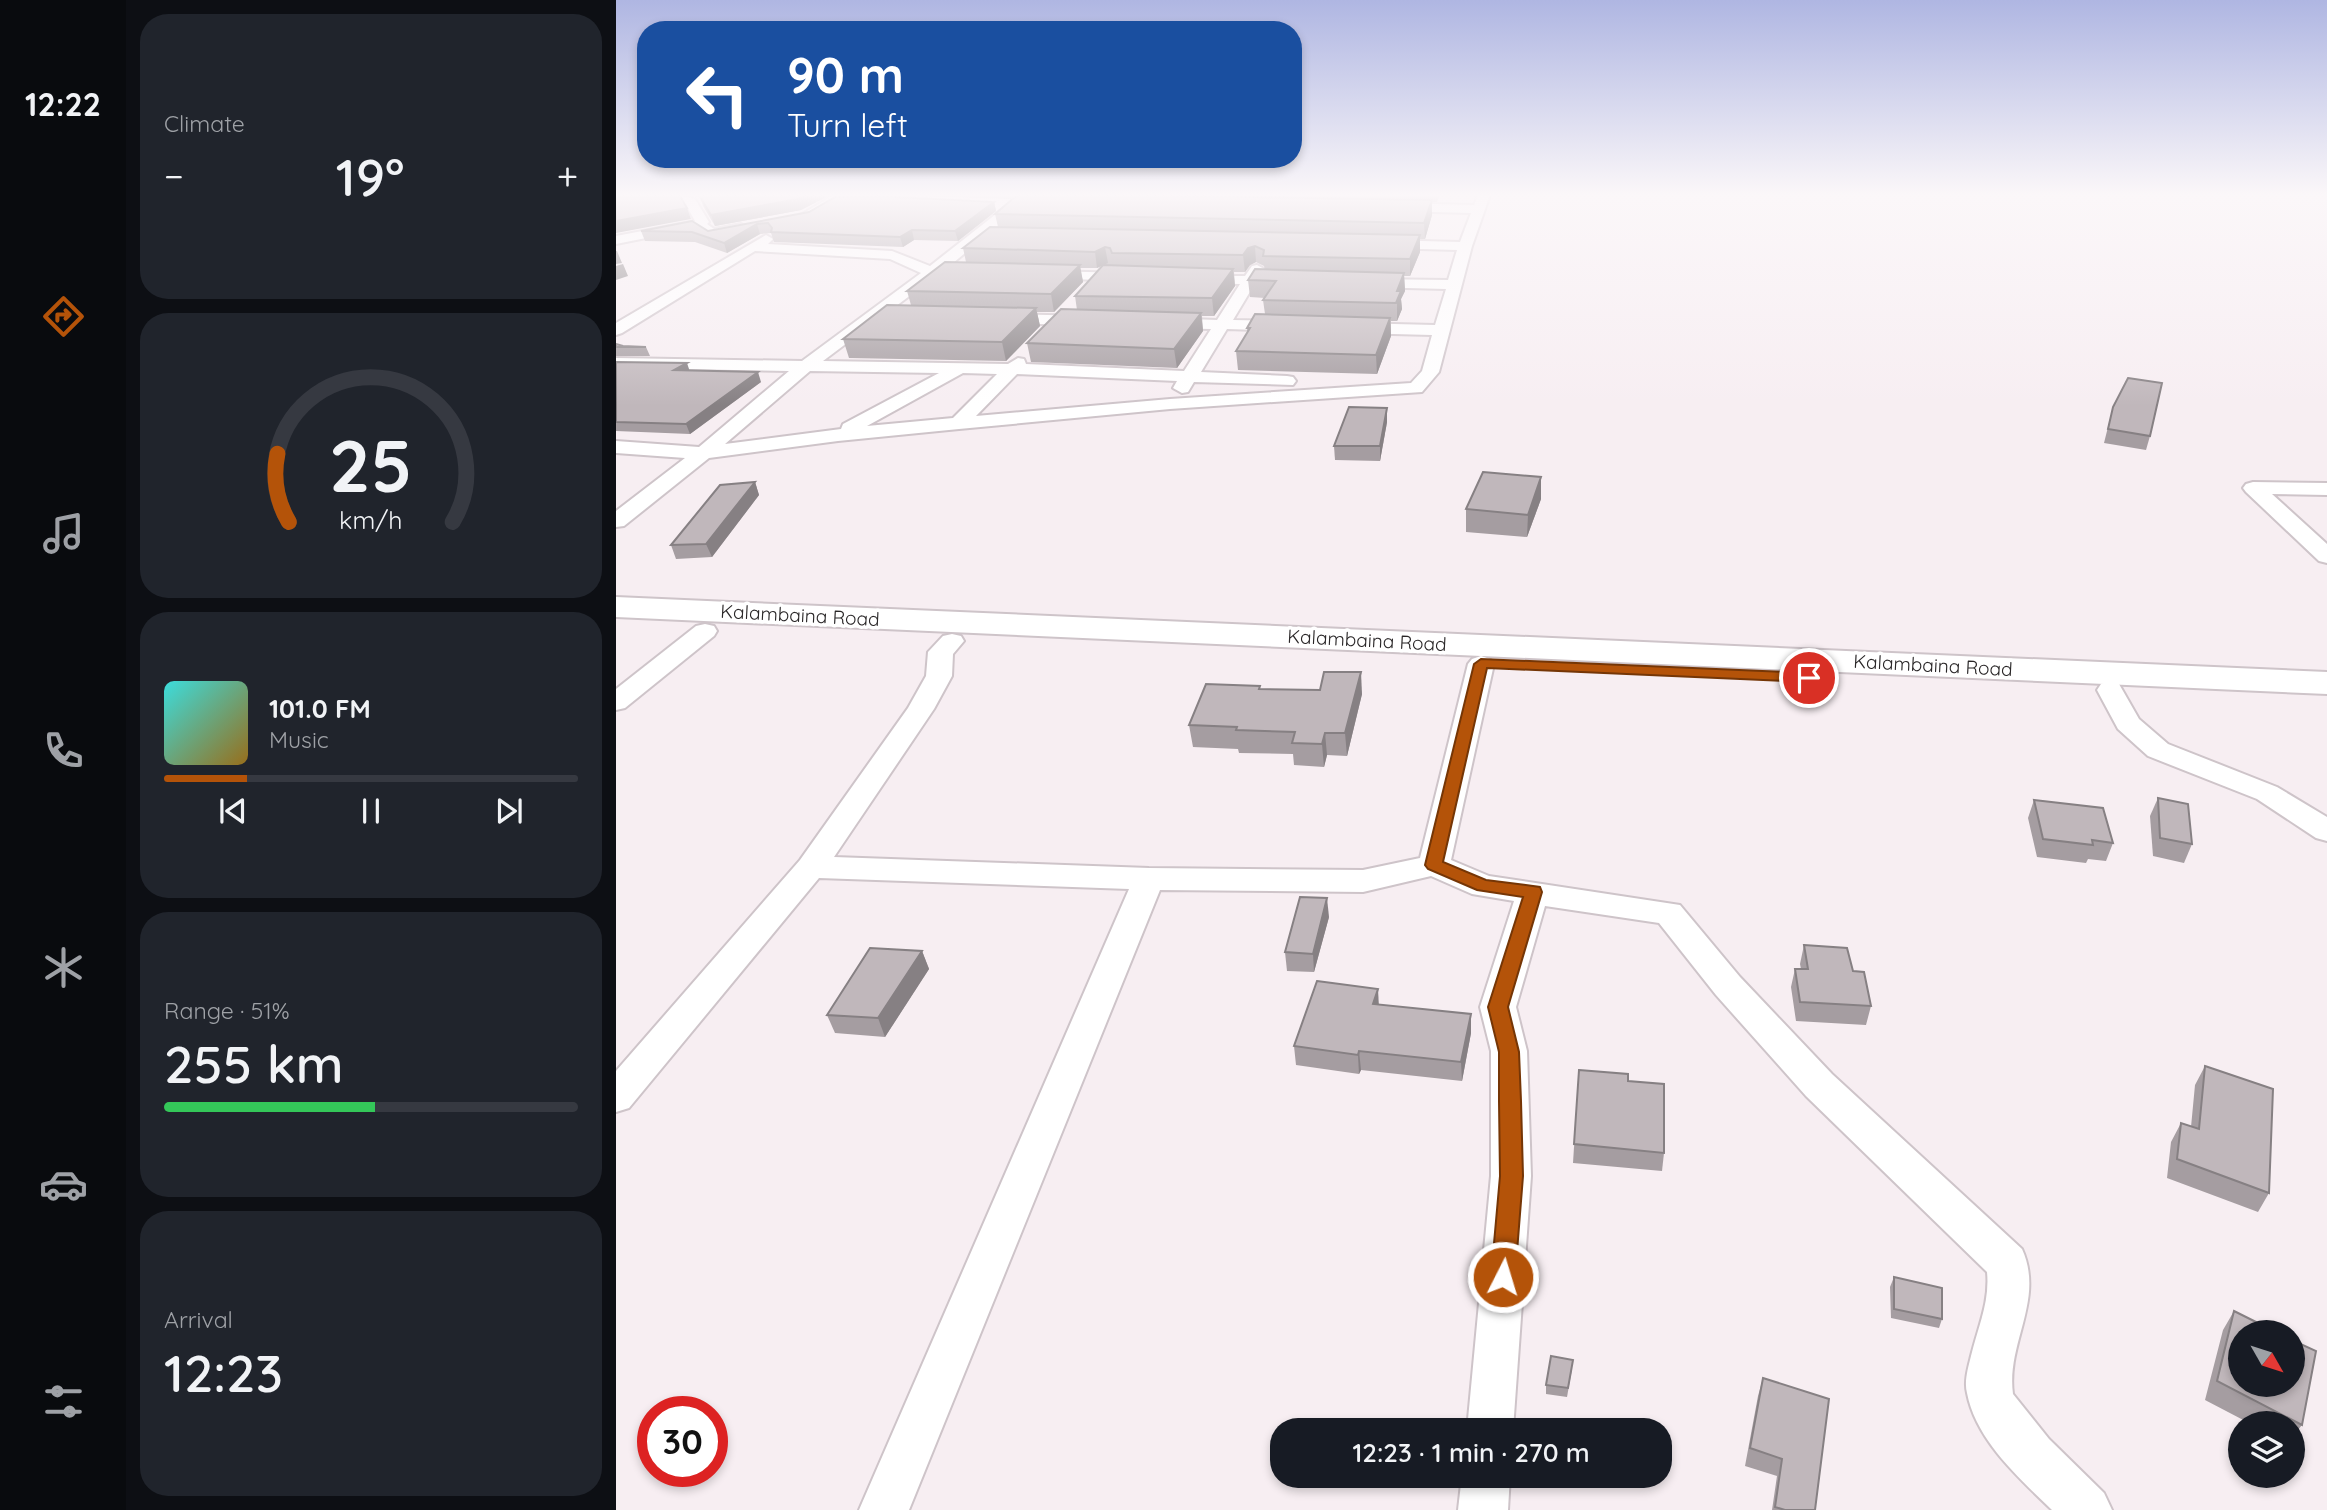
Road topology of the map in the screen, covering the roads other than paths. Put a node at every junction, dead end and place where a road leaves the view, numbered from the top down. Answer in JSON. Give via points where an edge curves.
{"nodes":[{"id":1,"x":724,"y":265,"type":"edge"},
{"id":2,"x":916,"y":265,"type":"edge"},
{"id":3,"x":937,"y":265,"type":"edge"},
{"id":4,"x":1112,"y":265,"type":"edge"},
{"id":5,"x":1259,"y":265,"type":"edge"},
{"id":6,"x":1460,"y":265,"type":"edge"},
{"id":7,"x":751,"y":266,"type":"dead end"},
{"id":8,"x":715,"y":271,"type":"junction"},
{"id":9,"x":929,"y":271,"type":"junction"},
{"id":10,"x":982,"y":273,"type":"edge"},
{"id":11,"x":1035,"y":275,"type":"edge"},
{"id":12,"x":1101,"y":277,"type":"junction"},
{"id":13,"x":1141,"y":278,"type":"edge"},
{"id":14,"x":1182,"y":279,"type":"edge"},
{"id":15,"x":1250,"y":280,"type":"junction"},
{"id":16,"x":1305,"y":281,"type":"edge"},
{"id":17,"x":1346,"y":282,"type":"edge"},
{"id":18,"x":1455,"y":285,"type":"junction"},
{"id":19,"x":872,"y":315,"type":"junction"},
{"id":20,"x":898,"y":316,"type":"edge"},
{"id":21,"x":979,"y":318,"type":"edge"},
{"id":22,"x":1059,"y":321,"type":"junction"},
{"id":23,"x":1100,"y":321,"type":"edge"},
{"id":24,"x":1141,"y":323,"type":"edge"},
{"id":25,"x":1222,"y":324,"type":"junction"},
{"id":26,"x":1304,"y":327,"type":"edge"},
{"id":27,"x":1332,"y":327,"type":"edge"},
{"id":28,"x":616,"y":330,"type":"edge"},
{"id":29,"x":1441,"y":330,"type":"junction"},
{"id":30,"x":616,"y":363,"type":"edge"},
{"id":31,"x":804,"y":367,"type":"junction"},
{"id":32,"x":1012,"y":369,"type":"junction"},
{"id":33,"x":957,"y":370,"type":"junction"},
{"id":34,"x":1192,"y":376,"type":"junction"},
{"id":35,"x":1416,"y":388,"type":"junction"},
{"id":36,"x":1170,"y":404,"type":"junction"},
{"id":37,"x":959,"y":423,"type":"junction"},
{"id":38,"x":838,"y":435,"type":"junction"},
{"id":39,"x":616,"y":447,"type":"edge"},
{"id":40,"x":703,"y":453,"type":"junction"},
{"id":41,"x":2327,"y":489,"type":"edge"},
{"id":42,"x":616,"y":521,"type":"edge"},
{"id":43,"x":2327,"y":556,"type":"edge"},
{"id":44,"x":616,"y":607,"type":"edge"},
{"id":45,"x":616,"y":627,"type":"edge"},
{"id":46,"x":705,"y":631,"type":"junction"},
{"id":47,"x":952,"y":641,"type":"junction"},
{"id":48,"x":1481,"y":664,"type":"junction"},
{"id":49,"x":2327,"y":683,"type":"edge"},
{"id":50,"x":2110,"y":691,"type":"junction"},
{"id":51,"x":2327,"y":699,"type":"edge"},
{"id":52,"x":616,"y":702,"type":"edge"},
{"id":53,"x":2327,"y":831,"type":"edge"},
{"id":54,"x":1434,"y":865,"type":"junction"},
{"id":55,"x":811,"y":867,"type":"junction"},
{"id":56,"x":1149,"y":879,"type":"junction"},
{"id":57,"x":1533,"y":892,"type":"junction"},
{"id":58,"x":616,"y":1097,"type":"edge"},
{"id":59,"x":1491,"y":1418,"type":"edge"},
{"id":60,"x":1485,"y":1488,"type":"edge"},
{"id":61,"x":884,"y":1510,"type":"edge"},
{"id":62,"x":1483,"y":1510,"type":"edge"},
{"id":63,"x":2087,"y":1510,"type":"edge"}],
"edges":[{"from":1,"to":8,"type":"street"},
{"from":2,"to":9,"type":"street"},
{"from":3,"to":9,"type":"street"},
{"from":4,"to":12,"type":"street"},
{"from":5,"to":15,"type":"street"},
{"from":6,"to":18,"type":"street"},
{"from":7,"to":8,"type":"street"},
{"from":8,"to":28,"type":"street"},
{"from":9,"to":10,"type":"street"},
{"from":9,"to":19,"type":"street"},
{"from":11,"to":12,"type":"street"},
{"from":12,"to":13,"type":"street"},
{"from":12,"to":22,"type":"street"},
{"from":14,"to":15,"type":"street"},
{"from":15,"to":16,"type":"street"},
{"from":15,"to":25,"type":"street"},
{"from":17,"to":18,"type":"street"},
{"from":18,"to":29,"type":"street"},
{"from":19,"to":20,"type":"street"},
{"from":19,"to":31,"type":"street"},
{"from":21,"to":22,"type":"street"},
{"from":22,"to":23,"type":"street"},
{"from":22,"to":32,"type":"street"},
{"from":24,"to":25,"type":"street"},
{"from":25,"to":26,"type":"street"},
{"from":25,"to":34,"type":"street"},
{"from":27,"to":29,"type":"street"},
{"from":29,"to":35,"type":"street","via":[[1430,372]]},
{"from":30,"to":31,"type":"street"},
{"from":31,"to":33,"type":"street"},
{"from":31,"to":40,"type":"street"},
{"from":32,"to":33,"type":"street"},
{"from":32,"to":34,"type":"street"},
{"from":32,"to":37,"type":"street"},
{"from":33,"to":38,"type":"street"},
{"from":34,"to":35,"type":"street"},
{"from":34,"to":36,"type":"street"},
{"from":35,"to":36,"type":"street"},
{"from":36,"to":37,"type":"street"},
{"from":37,"to":38,"type":"street"},
{"from":38,"to":40,"type":"street"},
{"from":39,"to":40,"type":"street"},
{"from":40,"to":42,"type":"street"},
{"from":41,"to":43,"type":"street","via":[[2253,488]]},
{"from":44,"to":49,"type":"main road","name":"Kalambaina Road"},
{"from":45,"to":46,"type":"main road"},
{"from":46,"to":47,"type":"main road"},
{"from":46,"to":52,"type":"street"},
{"from":47,"to":48,"type":"main road"},
{"from":47,"to":55,"type":"street","via":[[941,652],[939,677],[921,709]]},
{"from":48,"to":50,"type":"main road"},
{"from":48,"to":54,"type":"street"},
{"from":50,"to":51,"type":"main road"},
{"from":50,"to":53,"type":"street","via":[[2128,723],[2158,750],[2267,793]]},
{"from":54,"to":56,"type":"street","via":[[1363,881]]},
{"from":54,"to":57,"type":"street","via":[[1483,886]]},
{"from":55,"to":56,"type":"street"},
{"from":55,"to":58,"type":"street"},
{"from":56,"to":61,"type":"street"},
{"from":57,"to":59,"type":"street","via":[[1498,1007],[1509,1052],[1511,1176]]},
{"from":57,"to":63,"type":"street","via":[[1669,913],[1727,986],[1819,1085],[2007,1263],[2012,1284],[1993,1359],[1990,1395],[2042,1467]]},
{"from":60,"to":62,"type":"street"}]}
